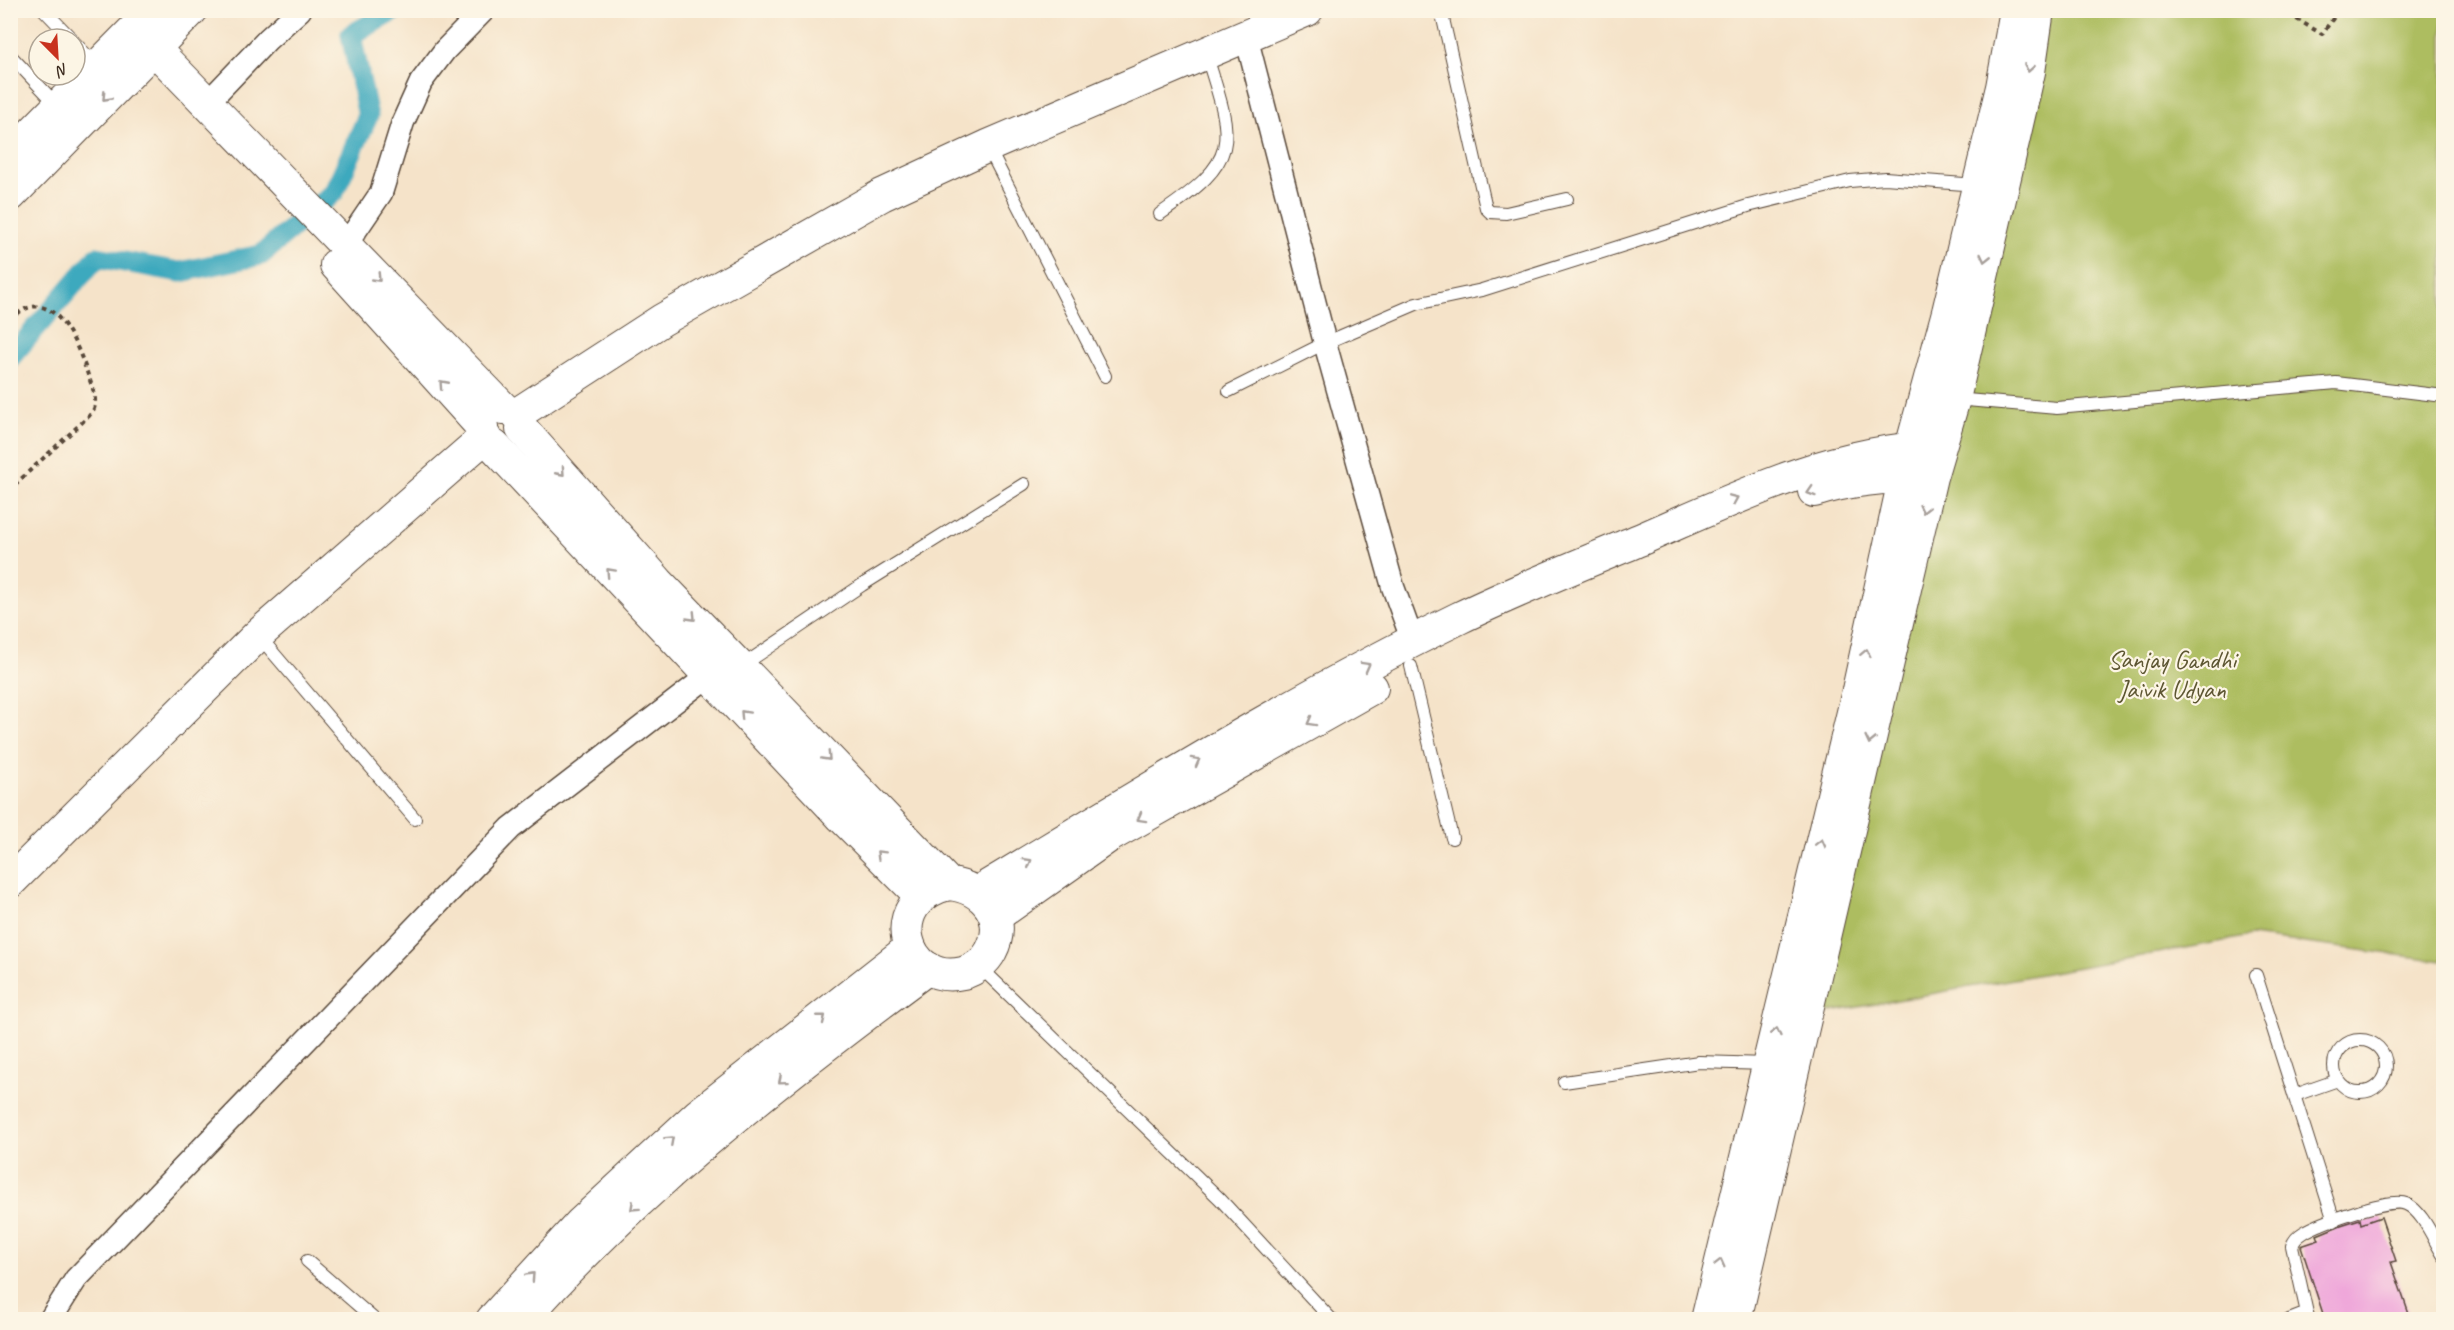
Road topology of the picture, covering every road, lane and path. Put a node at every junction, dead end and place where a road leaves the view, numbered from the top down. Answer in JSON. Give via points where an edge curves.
{"nodes":[{"id":1,"x":44,"y":10,"type":"edge"},
{"id":2,"x":191,"y":10,"type":"edge"},
{"id":3,"x":300,"y":10,"type":"edge"},
{"id":4,"x":484,"y":10,"type":"edge"},
{"id":5,"x":1307,"y":10,"type":"edge"},
{"id":6,"x":1441,"y":10,"type":"edge"},
{"id":7,"x":2016,"y":10,"type":"edge"},
{"id":8,"x":2038,"y":10,"type":"edge"},
{"id":9,"x":2281,"y":10,"type":"edge"},
{"id":10,"x":2339,"y":10,"type":"edge"},
{"id":11,"x":60,"y":27,"type":"edge"},
{"id":12,"x":1246,"y":36,"type":"junction"},
{"id":13,"x":141,"y":39,"type":"edge"},
{"id":14,"x":1206,"y":53,"type":"junction"},
{"id":15,"x":10,"y":55,"type":"edge"},
{"id":16,"x":87,"y":56,"type":"edge"},
{"id":17,"x":98,"y":67,"type":"junction"},
{"id":18,"x":208,"y":102,"type":"junction"},
{"id":19,"x":58,"y":107,"type":"junction"},
{"id":20,"x":988,"y":146,"type":"junction"},
{"id":21,"x":10,"y":156,"type":"edge"},
{"id":22,"x":1977,"y":185,"type":"junction"},
{"id":23,"x":10,"y":195,"type":"edge"},
{"id":24,"x":1567,"y":199,"type":"dead end"},
{"id":25,"x":290,"y":202,"type":"junction"},
{"id":26,"x":1160,"y":214,"type":"dead end"},
{"id":27,"x":334,"y":244,"type":"junction"},
{"id":28,"x":10,"y":320,"type":"edge"},
{"id":29,"x":1325,"y":343,"type":"junction"},
{"id":30,"x":1105,"y":376,"type":"dead end"},
{"id":31,"x":1229,"y":391,"type":"dead end"},
{"id":32,"x":1939,"y":396,"type":"junction"},
{"id":33,"x":2444,"y":396,"type":"edge"},
{"id":34,"x":501,"y":427,"type":"junction"},
{"id":35,"x":1921,"y":462,"type":"junction"},
{"id":36,"x":1024,"y":484,"type":"dead end"},
{"id":37,"x":10,"y":489,"type":"edge"},
{"id":38,"x":258,"y":635,"type":"junction"},
{"id":39,"x":1412,"y":654,"type":"junction"},
{"id":40,"x":740,"y":667,"type":"junction"},
{"id":41,"x":708,"y":676,"type":"junction"},
{"id":42,"x":415,"y":819,"type":"dead end"},
{"id":43,"x":1452,"y":838,"type":"dead end"},
{"id":44,"x":10,"y":882,"type":"edge"},
{"id":45,"x":961,"y":897,"type":"junction"},
{"id":46,"x":919,"y":958,"type":"junction"},
{"id":47,"x":979,"y":966,"type":"junction"},
{"id":48,"x":2256,"y":975,"type":"dead end"},
{"id":49,"x":1768,"y":1064,"type":"junction"},
{"id":50,"x":2338,"y":1080,"type":"junction"},
{"id":51,"x":1564,"y":1082,"type":"dead end"},
{"id":52,"x":2295,"y":1095,"type":"junction"},
{"id":53,"x":2334,"y":1221,"type":"junction"},
{"id":54,"x":2444,"y":1256,"type":"edge"},
{"id":55,"x":307,"y":1262,"type":"dead end"},
{"id":56,"x":2308,"y":1317,"type":"edge"},
{"id":57,"x":51,"y":1320,"type":"edge"},
{"id":58,"x":375,"y":1320,"type":"edge"},
{"id":59,"x":492,"y":1320,"type":"edge"},
{"id":60,"x":522,"y":1320,"type":"edge"},
{"id":61,"x":1332,"y":1320,"type":"edge"},
{"id":62,"x":1707,"y":1320,"type":"edge"},
{"id":63,"x":1736,"y":1320,"type":"edge"},
{"id":64,"x":2289,"y":1320,"type":"edge"}],
"edges":[{"from":1,"to":11,"type":"lane"},
{"from":2,"to":13,"type":"main road"},
{"from":3,"to":18,"type":"street"},
{"from":4,"to":27,"type":"street","via":[[445,50],[421,82],[403,122],[381,193]]},
{"from":5,"to":12,"type":"street"},
{"from":6,"to":24,"type":"lane","via":[[1486,208],[1506,213]]},
{"from":7,"to":22,"type":"street","via":[[2002,87]]},
{"from":8,"to":32,"type":"street","one_way":true,"via":[[2029,72]]},
{"from":9,"to":10,"type":"path","via":[[2322,34]]},
{"from":12,"to":14,"type":"street"},
{"from":12,"to":29,"type":"street"},
{"from":13,"to":17,"type":"main road"},
{"from":13,"to":18,"type":"street"},
{"from":13,"to":23,"type":"main road","one_way":true},
{"from":13,"to":25,"type":"street"},
{"from":14,"to":20,"type":"street"},
{"from":14,"to":26,"type":"lane","via":[[1224,117],[1226,138],[1222,155],[1199,186]]},
{"from":15,"to":19,"type":"lane"},
{"from":16,"to":17,"type":"lane"},
{"from":17,"to":19,"type":"main road"},
{"from":18,"to":25,"type":"street"},
{"from":19,"to":21,"type":"main road"},
{"from":20,"to":30,"type":"lane"},
{"from":20,"to":34,"type":"street","via":[[882,195],[662,320]]},
{"from":22,"to":29,"type":"lane","via":[[1885,178],[1850,181],[1748,206],[1482,290],[1416,304]]},
{"from":22,"to":32,"type":"street","via":[[1948,312]]},
{"from":25,"to":27,"type":"street"},
{"from":27,"to":34,"type":"street"},
{"from":28,"to":37,"type":"path","via":[[24,309],[39,307],[67,326],[76,340],[95,401],[89,416]]},
{"from":29,"to":31,"type":"lane"},
{"from":29,"to":39,"type":"street"},
{"from":32,"to":33,"type":"lane","via":[[2057,408],[2336,383]]},
{"from":32,"to":35,"type":"street"},
{"from":34,"to":38,"type":"street"},
{"from":34,"to":40,"type":"street","one_way":true},
{"from":41,"to":34,"type":"street","one_way":true},
{"from":35,"to":39,"type":"street","via":[[1790,498]]},
{"from":49,"to":35,"type":"street","one_way":true,"via":[[1855,704]]},
{"from":35,"to":63,"type":"street","one_way":true},
{"from":36,"to":40,"type":"lane"},
{"from":38,"to":42,"type":"lane"},
{"from":38,"to":44,"type":"street"},
{"from":39,"to":43,"type":"lane"},
{"from":39,"to":45,"type":"street","via":[[1108,837]]},
{"from":40,"to":45,"type":"street","one_way":true},
{"from":45,"to":41,"type":"street","one_way":true,"via":[[842,817]]},
{"from":41,"to":57,"type":"street","via":[[511,828],[76,1279]]},
{"from":45,"to":46,"type":"street","via":[[912,907],[906,934]]},
{"from":45,"to":47,"type":"street","via":[[995,944]]},
{"from":46,"to":47,"type":"street","via":[[954,975]]},
{"from":59,"to":46,"type":"street","one_way":true,"via":[[580,1224],[699,1114]]},
{"from":46,"to":60,"type":"street","one_way":true,"via":[[826,1044],[684,1162],[603,1236]]},
{"from":47,"to":61,"type":"lane","via":[[1220,1199]]},
{"from":48,"to":52,"type":"lane"},
{"from":49,"to":51,"type":"lane","via":[[1699,1062]]},
{"from":62,"to":49,"type":"street","one_way":true},
{"from":50,"to":50,"type":"lane","via":[[2333,1064],[2347,1043],[2364,1040],[2384,1055],[2382,1080],[2368,1090],[2351,1090]]},
{"from":50,"to":52,"type":"lane"},
{"from":52,"to":53,"type":"lane"},
{"from":53,"to":54,"type":"lane","via":[[2386,1203],[2408,1204]]},
{"from":53,"to":56,"type":"lane","via":[[2303,1233],[2292,1246]]},
{"from":55,"to":58,"type":"lane"},
{"from":56,"to":64,"type":"lane"}]}
